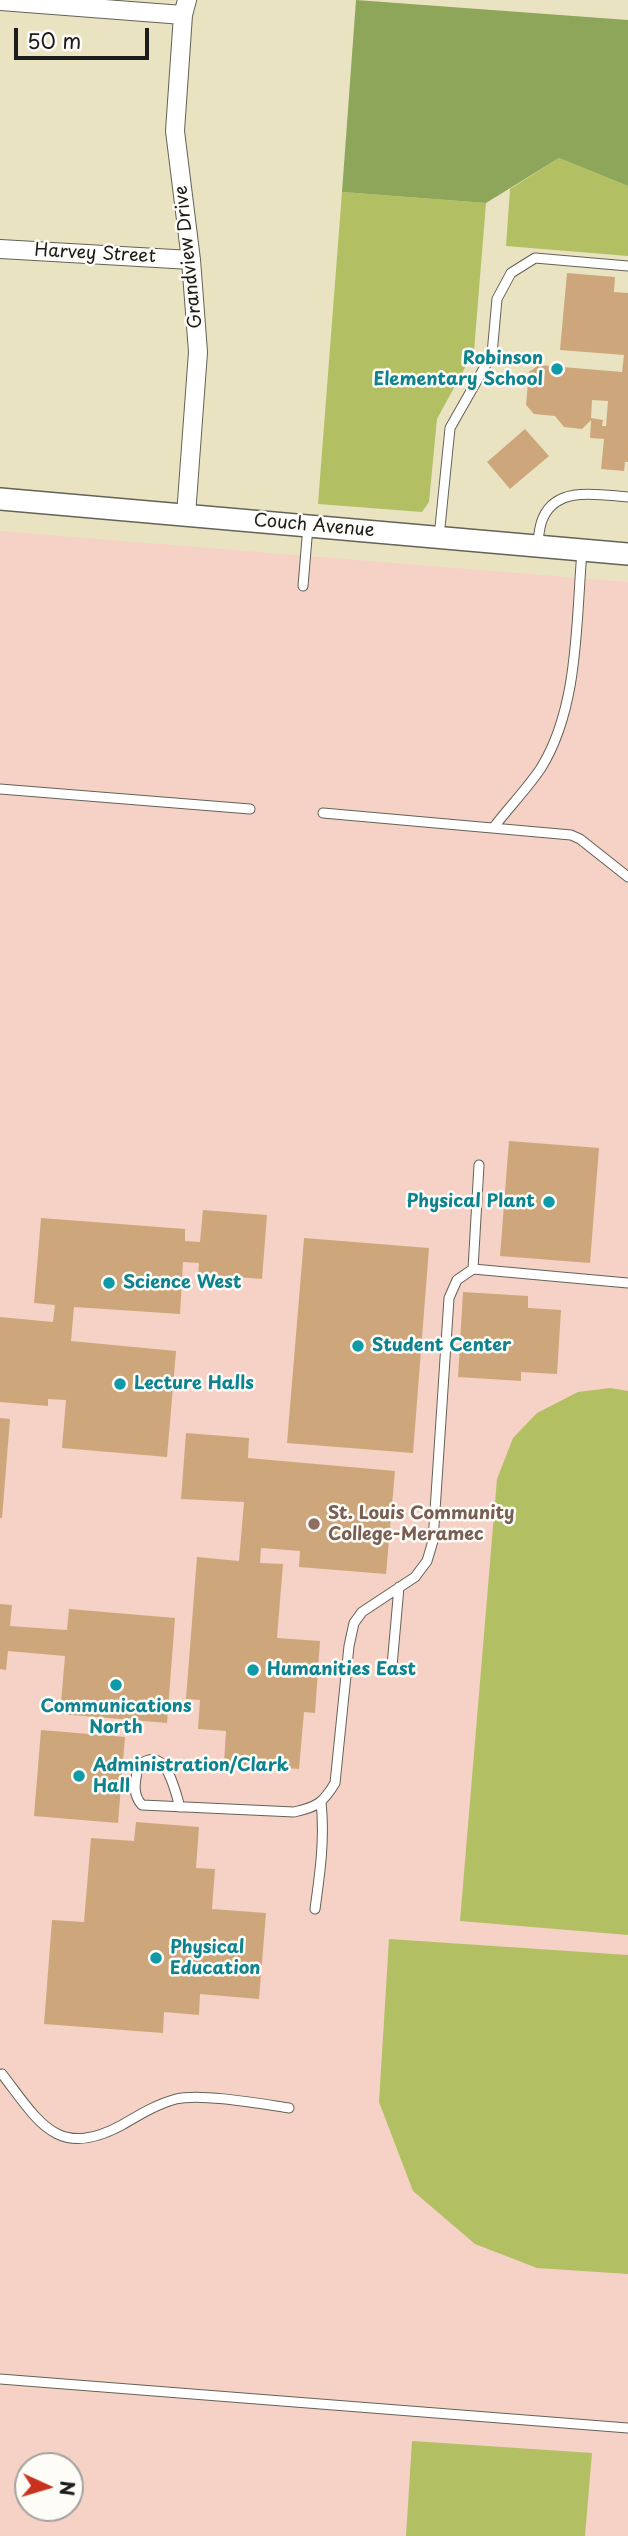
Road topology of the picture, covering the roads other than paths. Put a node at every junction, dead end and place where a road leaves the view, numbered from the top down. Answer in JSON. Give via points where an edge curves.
{"nodes":[{"id":1,"x":0,"y":1,"type":"edge"},
{"id":2,"x":185,"y":8,"type":"edge"},
{"id":3,"x":0,"y":249,"type":"edge"},
{"id":4,"x":191,"y":260,"type":"junction"},
{"id":5,"x":628,"y":266,"type":"edge"},
{"id":6,"x":628,"y":497,"type":"edge"},
{"id":7,"x":0,"y":499,"type":"edge"},
{"id":8,"x":186,"y":515,"type":"junction"},
{"id":9,"x":308,"y":526,"type":"junction"},
{"id":10,"x":439,"y":537,"type":"junction"},
{"id":11,"x":537,"y":546,"type":"junction"},
{"id":12,"x":582,"y":550,"type":"junction"},
{"id":13,"x":628,"y":554,"type":"edge"},
{"id":14,"x":303,"y":586,"type":"dead end"},
{"id":15,"x":0,"y":789,"type":"edge"},
{"id":16,"x":250,"y":808,"type":"dead end"},
{"id":17,"x":323,"y":813,"type":"dead end"},
{"id":18,"x":494,"y":827,"type":"junction"},
{"id":19,"x":628,"y":877,"type":"edge"},
{"id":20,"x":479,"y":1166,"type":"dead end"},
{"id":21,"x":473,"y":1269,"type":"junction"},
{"id":22,"x":628,"y":1283,"type":"edge"},
{"id":23,"x":399,"y":1587,"type":"junction"},
{"id":24,"x":392,"y":1665,"type":"dead end"},
{"id":25,"x":321,"y":1802,"type":"junction"},
{"id":26,"x":180,"y":1807,"type":"junction"},
{"id":27,"x":315,"y":1909,"type":"dead end"},
{"id":28,"x":2,"y":2074,"type":"dead end"},
{"id":29,"x":289,"y":2108,"type":"dead end"},
{"id":30,"x":0,"y":2379,"type":"edge"},
{"id":31,"x":628,"y":2428,"type":"edge"}],
"edges":[{"from":1,"to":2,"type":"street"},
{"from":2,"to":4,"type":"street","name":"Grandview Drive","via":[[175,131]]},
{"from":3,"to":4,"type":"street","name":"Harvey Street"},
{"from":4,"to":8,"type":"street","name":"Grandview Drive","via":[[198,352]]},
{"from":5,"to":10,"type":"lane","via":[[535,258],[512,273],[498,299],[492,354],[450,428]]},
{"from":6,"to":11,"type":"lane","via":[[566,496],[543,517]]},
{"from":7,"to":8,"type":"street","name":"Couch Avenue"},
{"from":8,"to":9,"type":"street","name":"Couch Avenue"},
{"from":9,"to":10,"type":"street","name":"Couch Avenue"},
{"from":9,"to":14,"type":"lane"},
{"from":10,"to":11,"type":"street","name":"Couch Avenue"},
{"from":11,"to":12,"type":"street","name":"Couch Avenue"},
{"from":12,"to":13,"type":"street","name":"Couch Avenue"},
{"from":12,"to":18,"type":"lane","via":[[566,706],[542,765]]},
{"from":15,"to":16,"type":"lane"},
{"from":17,"to":18,"type":"lane"},
{"from":18,"to":19,"type":"lane","via":[[570,835]]},
{"from":20,"to":21,"type":"lane"},
{"from":21,"to":22,"type":"lane"},
{"from":21,"to":23,"type":"lane","via":[[457,1280],[449,1298],[433,1541],[427,1561],[415,1577]]},
{"from":23,"to":24,"type":"lane"},
{"from":23,"to":25,"type":"lane","via":[[362,1612],[354,1623],[335,1783]]},
{"from":25,"to":26,"type":"lane","via":[[294,1812]]},
{"from":25,"to":27,"type":"lane","via":[[322,1858]]},
{"from":26,"to":26,"type":"lane","via":[[142,1805],[134,1790],[138,1766],[145,1760],[163,1763]]},
{"from":28,"to":29,"type":"lane","via":[[35,2117],[55,2134],[81,2139],[102,2135],[177,2099]]},
{"from":30,"to":31,"type":"lane"}]}
